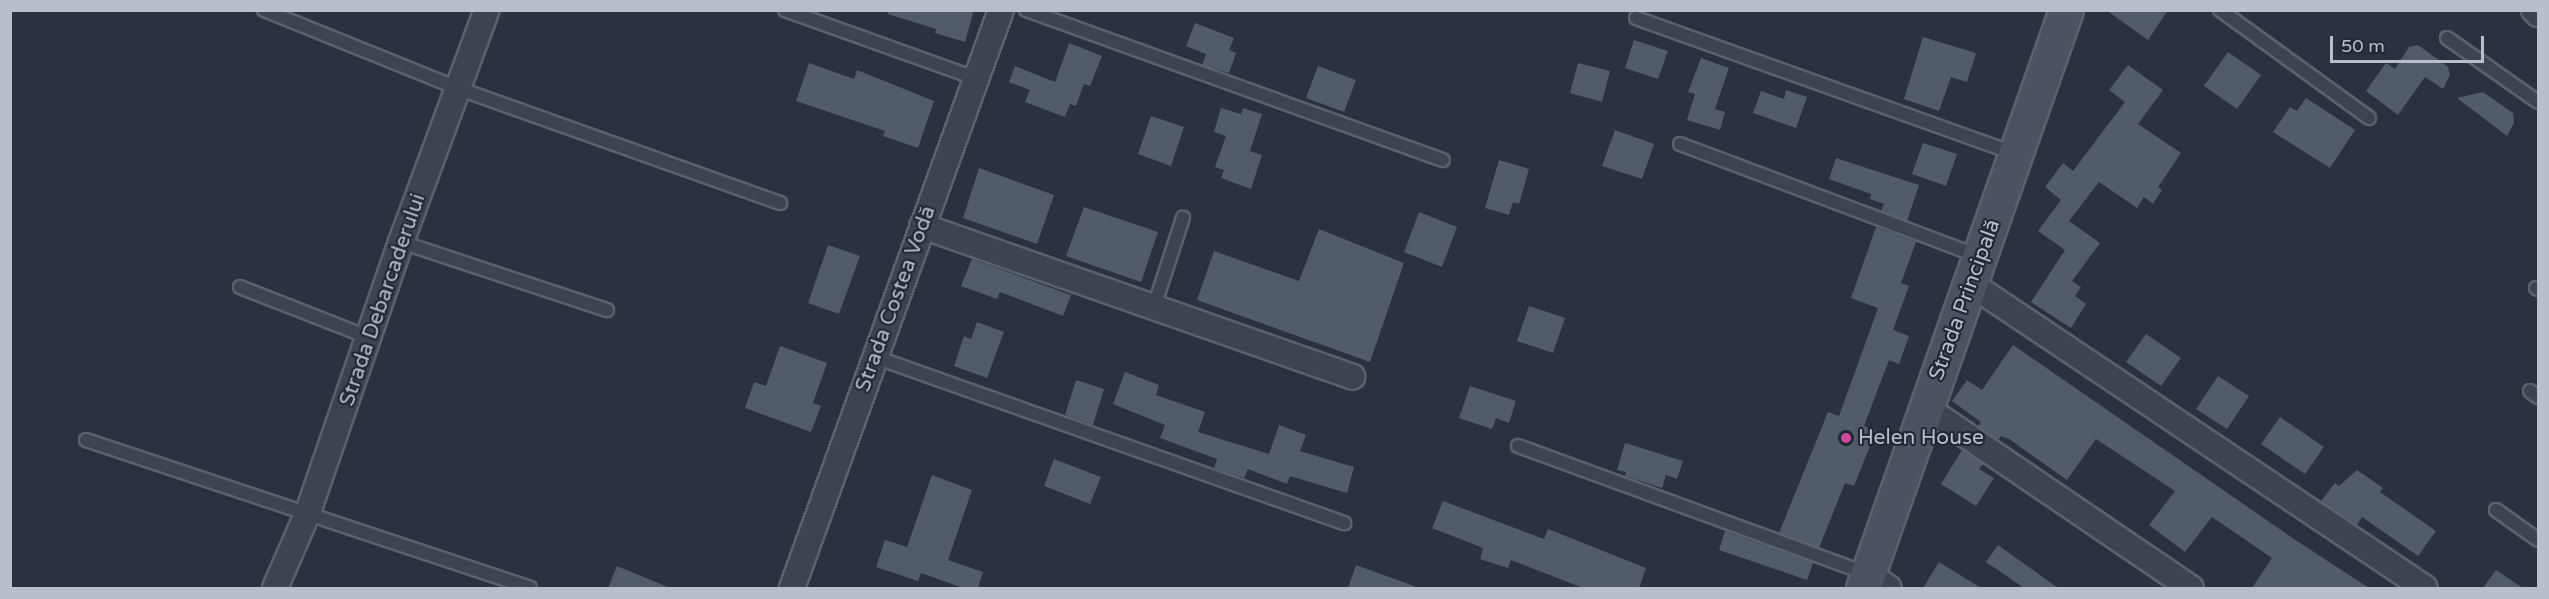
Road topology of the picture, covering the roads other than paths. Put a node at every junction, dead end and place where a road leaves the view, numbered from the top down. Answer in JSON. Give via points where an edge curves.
{"nodes":[{"id":1,"x":264,"y":10,"type":"edge"},
{"id":2,"x":487,"y":10,"type":"edge"},
{"id":3,"x":785,"y":10,"type":"edge"},
{"id":4,"x":1001,"y":10,"type":"edge"},
{"id":5,"x":1026,"y":10,"type":"edge"},
{"id":6,"x":2066,"y":10,"type":"edge"},
{"id":7,"x":2220,"y":10,"type":"edge"},
{"id":8,"x":2534,"y":10,"type":"edge"},
{"id":9,"x":2538,"y":14,"type":"edge"},
{"id":10,"x":1636,"y":18,"type":"dead end"},
{"id":11,"x":2447,"y":38,"type":"dead end"},
{"id":12,"x":975,"y":78,"type":"junction"},
{"id":13,"x":460,"y":89,"type":"junction"},
{"id":14,"x":2538,"y":102,"type":"edge"},
{"id":15,"x":2369,"y":118,"type":"dead end"},
{"id":16,"x":1680,"y":144,"type":"dead end"},
{"id":17,"x":2018,"y":155,"type":"junction"},
{"id":18,"x":1443,"y":160,"type":"dead end"},
{"id":19,"x":780,"y":203,"type":"dead end"},
{"id":20,"x":1183,"y":218,"type":"dead end"},
{"id":21,"x":922,"y":226,"type":"junction"},
{"id":22,"x":401,"y":242,"type":"junction"},
{"id":23,"x":1976,"y":271,"type":"junction"},
{"id":24,"x":240,"y":287,"type":"dead end"},
{"id":25,"x":1154,"y":307,"type":"junction"},
{"id":26,"x":607,"y":310,"type":"dead end"},
{"id":27,"x":370,"y":339,"type":"junction"},
{"id":28,"x":875,"y":357,"type":"junction"},
{"id":29,"x":1352,"y":377,"type":"dead end"},
{"id":30,"x":1926,"y":408,"type":"junction"},
{"id":31,"x":86,"y":440,"type":"dead end"},
{"id":32,"x":1518,"y":446,"type":"dead end"},
{"id":33,"x":2496,"y":510,"type":"dead end"},
{"id":34,"x":308,"y":512,"type":"junction"},
{"id":35,"x":1344,"y":523,"type":"dead end"},
{"id":36,"x":2538,"y":540,"type":"edge"},
{"id":37,"x":1874,"y":584,"type":"edge"},
{"id":38,"x":275,"y":588,"type":"edge"},
{"id":39,"x":530,"y":588,"type":"edge"},
{"id":40,"x":792,"y":588,"type":"edge"},
{"id":41,"x":2190,"y":588,"type":"edge"},
{"id":42,"x":2425,"y":588,"type":"edge"}],
"edges":[{"from":1,"to":13,"type":"lane"},
{"from":2,"to":13,"type":"street","name":"Strada Debarcaderului"},
{"from":3,"to":12,"type":"lane"},
{"from":4,"to":12,"type":"street","name":"Strada Costea Vodă"},
{"from":5,"to":18,"type":"lane"},
{"from":6,"to":17,"type":"street","name":"Strada Principală"},
{"from":7,"to":15,"type":"lane"},
{"from":8,"to":9,"type":"street"},
{"from":10,"to":17,"type":"lane"},
{"from":11,"to":14,"type":"lane"},
{"from":12,"to":21,"type":"street","name":"Strada Costea Vodă"},
{"from":13,"to":19,"type":"lane"},
{"from":13,"to":22,"type":"street","name":"Strada Debarcaderului"},
{"from":16,"to":23,"type":"lane"},
{"from":17,"to":23,"type":"street","name":"Strada Principală"},
{"from":20,"to":25,"type":"lane"},
{"from":21,"to":25,"type":"street"},
{"from":21,"to":28,"type":"street","name":"Strada Costea Vodă"},
{"from":22,"to":26,"type":"lane"},
{"from":22,"to":27,"type":"street","name":"Strada Debarcaderului"},
{"from":23,"to":30,"type":"street","name":"Strada Principală"},
{"from":23,"to":42,"type":"street"},
{"from":24,"to":27,"type":"lane"},
{"from":25,"to":29,"type":"street"},
{"from":27,"to":34,"type":"street","name":"Strada Debarcaderului"},
{"from":28,"to":35,"type":"lane"},
{"from":28,"to":40,"type":"street","name":"Strada Costea Vodă"},
{"from":30,"to":37,"type":"street","name":"Strada Principală"},
{"from":30,"to":41,"type":"street"},
{"from":31,"to":34,"type":"lane"},
{"from":32,"to":37,"type":"lane"},
{"from":33,"to":36,"type":"lane"},
{"from":34,"to":38,"type":"street","name":"Strada Debarcaderului"},
{"from":34,"to":39,"type":"lane"}]}
